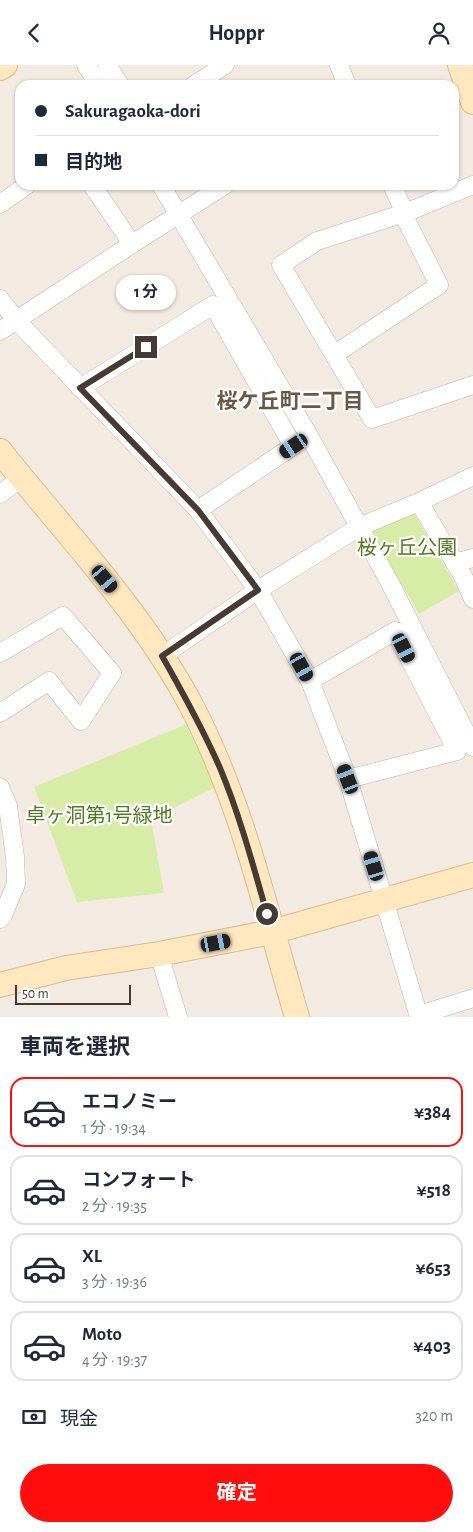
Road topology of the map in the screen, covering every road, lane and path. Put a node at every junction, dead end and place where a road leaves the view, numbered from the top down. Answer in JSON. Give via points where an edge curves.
{"nodes":[{"id":1,"x":5,"y":65,"type":"edge"},
{"id":2,"x":86,"y":65,"type":"edge"},
{"id":3,"x":107,"y":65,"type":"edge"},
{"id":4,"x":225,"y":65,"type":"edge"},
{"id":5,"x":339,"y":65,"type":"edge"},
{"id":6,"x":460,"y":65,"type":"edge"},
{"id":7,"x":0,"y":68,"type":"edge"},
{"id":8,"x":96,"y":80,"type":"edge"},
{"id":9,"x":117,"y":80,"type":"edge"},
{"id":10,"x":202,"y":80,"type":"edge"},
{"id":11,"x":345,"y":80,"type":"edge"},
{"id":12,"x":473,"y":102,"type":"edge"},
{"id":13,"x":473,"y":185,"type":"edge"},
{"id":14,"x":20,"y":190,"type":"edge"},
{"id":15,"x":95,"y":190,"type":"edge"},
{"id":16,"x":164,"y":190,"type":"edge"},
{"id":17,"x":217,"y":190,"type":"edge"},
{"id":18,"x":394,"y":190,"type":"edge"},
{"id":19,"x":0,"y":203,"type":"edge"},
{"id":20,"x":179,"y":213,"type":"junction"},
{"id":21,"x":405,"y":213,"type":"junction"},
{"id":22,"x":132,"y":243,"type":"junction"},
{"id":23,"x":0,"y":299,"type":"edge"},
{"id":24,"x":16,"y":320,"type":"junction"},
{"id":25,"x":0,"y":331,"type":"edge"},
{"id":26,"x":335,"y":354,"type":"junction"},
{"id":27,"x":473,"y":385,"type":"edge"},
{"id":28,"x":80,"y":388,"type":"junction"},
{"id":29,"x":0,"y":451,"type":"edge"},
{"id":30,"x":473,"y":476,"type":"edge"},
{"id":31,"x":21,"y":478,"type":"junction"},
{"id":32,"x":0,"y":494,"type":"edge"},
{"id":33,"x":420,"y":502,"type":"junction"},
{"id":34,"x":198,"y":510,"type":"junction"},
{"id":35,"x":359,"y":527,"type":"junction"},
{"id":36,"x":473,"y":558,"type":"edge"},
{"id":37,"x":455,"y":563,"type":"junction"},
{"id":38,"x":258,"y":590,"type":"junction"},
{"id":39,"x":473,"y":599,"type":"edge"},
{"id":40,"x":0,"y":653,"type":"edge"},
{"id":41,"x":162,"y":656,"type":"junction"},
{"id":42,"x":310,"y":681,"type":"junction"},
{"id":43,"x":0,"y":713,"type":"edge"},
{"id":44,"x":473,"y":747,"type":"edge"},
{"id":45,"x":348,"y":779,"type":"junction"},
{"id":46,"x":0,"y":787,"type":"edge"},
{"id":47,"x":4,"y":808,"type":"edge"},
{"id":48,"x":473,"y":875,"type":"edge"},
{"id":49,"x":384,"y":900,"type":"junction"},
{"id":50,"x":0,"y":919,"type":"edge"},
{"id":51,"x":272,"y":932,"type":"junction"},
{"id":52,"x":159,"y":954,"type":"junction"},
{"id":53,"x":0,"y":985,"type":"edge"},
{"id":54,"x":473,"y":997,"type":"edge"},
{"id":55,"x":419,"y":1016,"type":"edge"},
{"id":56,"x":178,"y":1017,"type":"edge"},
{"id":57,"x":297,"y":1017,"type":"edge"}],
"edges":[{"from":1,"to":7,"type":"street"},
{"from":2,"to":8,"type":"street"},
{"from":3,"to":9,"type":"street"},
{"from":4,"to":10,"type":"street"},
{"from":5,"to":11,"type":"street"},
{"from":6,"to":12,"type":"street"},
{"from":13,"to":21,"type":"street"},
{"from":14,"to":19,"type":"street"},
{"from":15,"to":22,"type":"street"},
{"from":16,"to":20,"type":"street"},
{"from":17,"to":20,"type":"street"},
{"from":18,"to":21,"type":"street"},
{"from":20,"to":22,"type":"street"},
{"from":20,"to":35,"type":"street"},
{"from":21,"to":26,"type":"street","via":[[439,285]]},
{"from":21,"to":26,"type":"street","via":[[317,241],[281,265]]},
{"from":22,"to":24,"type":"street"},
{"from":23,"to":24,"type":"street"},
{"from":24,"to":25,"type":"street"},
{"from":24,"to":28,"type":"street"},
{"from":26,"to":27,"type":"street","via":[[372,419]]},
{"from":28,"to":34,"type":"street"},
{"from":28,"to":34,"type":"street","via":[[213,305],[294,446]]},
{"from":29,"to":31,"type":"street"},
{"from":30,"to":33,"type":"street"},
{"from":31,"to":32,"type":"street"},
{"from":31,"to":41,"type":"street","via":[[129,608]]},
{"from":33,"to":35,"type":"street"},
{"from":33,"to":37,"type":"street"},
{"from":34,"to":38,"type":"street"},
{"from":35,"to":38,"type":"street"},
{"from":35,"to":44,"type":"street"},
{"from":36,"to":37,"type":"street"},
{"from":37,"to":39,"type":"street"},
{"from":38,"to":41,"type":"street"},
{"from":38,"to":42,"type":"street"},
{"from":40,"to":43,"type":"street","via":[[63,616],[112,673],[81,721],[49,681]]},
{"from":41,"to":51,"type":"street","via":[[191,706],[220,769],[241,825]]},
{"from":42,"to":45,"type":"street"},
{"from":42,"to":45,"type":"street","via":[[395,631],[457,751]]},
{"from":45,"to":49,"type":"street"},
{"from":46,"to":47,"type":"street"},
{"from":47,"to":50,"type":"street","via":[[15,857],[16,884]]},
{"from":48,"to":49,"type":"street"},
{"from":49,"to":51,"type":"street"},
{"from":49,"to":55,"type":"street"},
{"from":51,"to":52,"type":"street"},
{"from":51,"to":57,"type":"street"},
{"from":52,"to":53,"type":"street","via":[[66,967]]},
{"from":52,"to":56,"type":"street"},
{"from":54,"to":55,"type":"street"}]}
